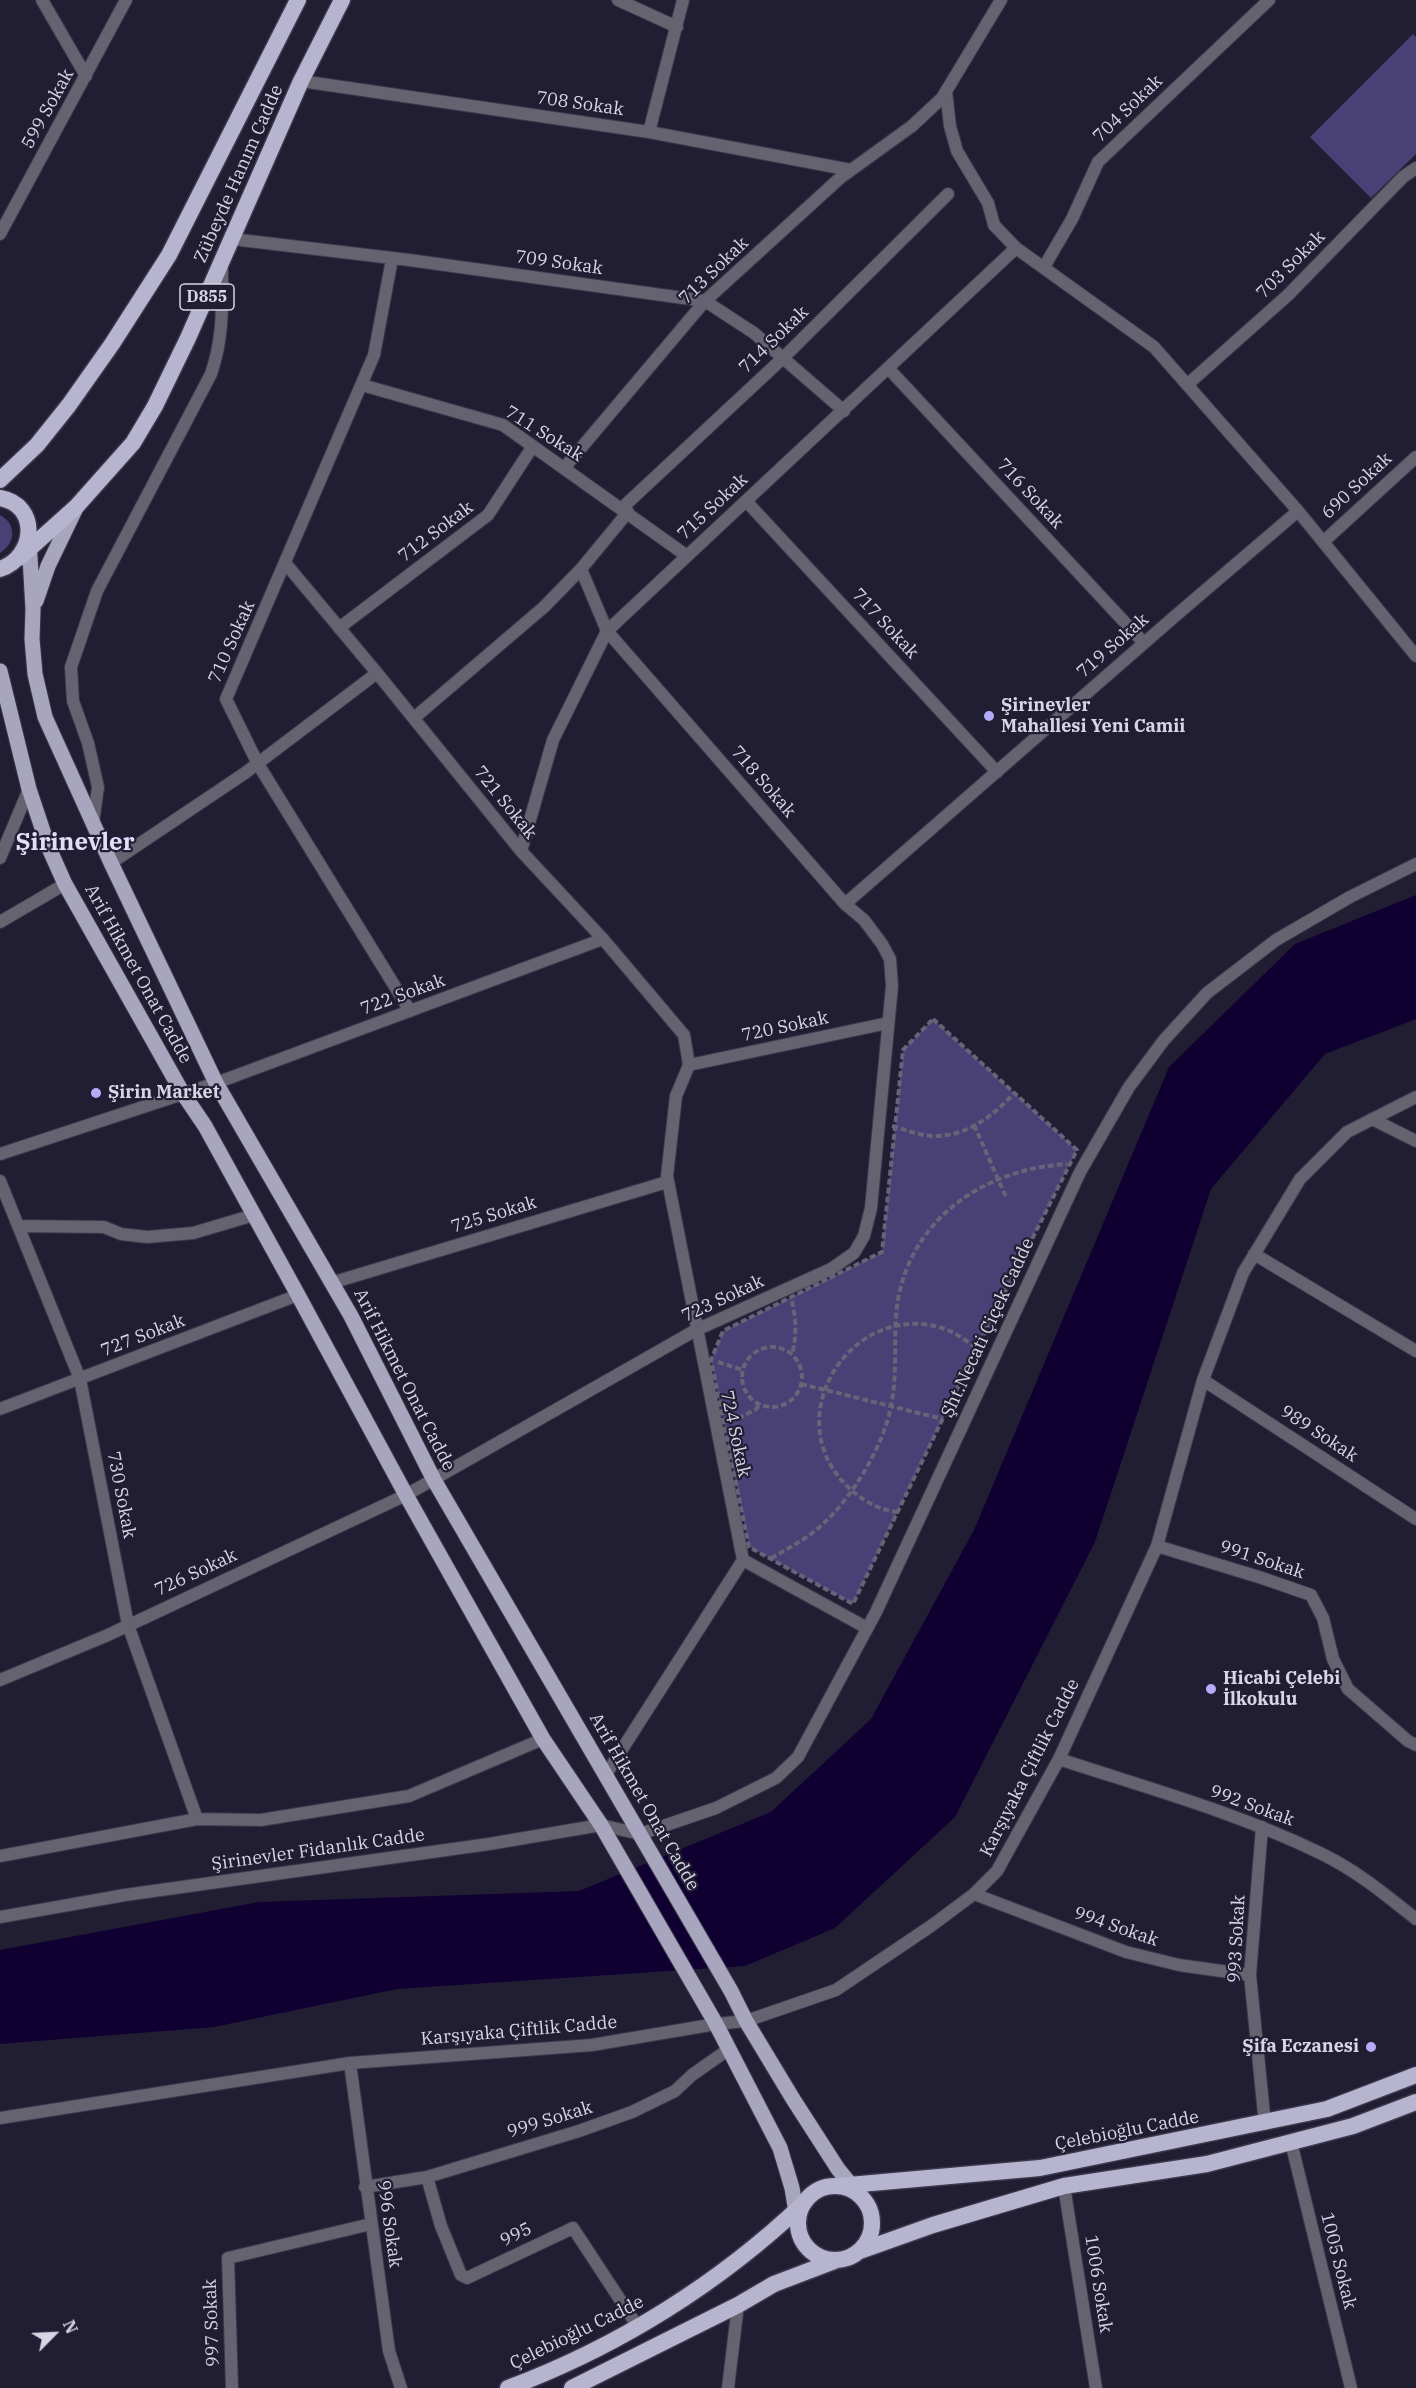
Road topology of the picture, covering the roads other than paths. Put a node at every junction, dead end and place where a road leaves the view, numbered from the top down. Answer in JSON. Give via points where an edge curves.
{"nodes":[{"id":1,"x":42,"y":0,"type":"edge"},
{"id":2,"x":126,"y":0,"type":"edge"},
{"id":3,"x":298,"y":0,"type":"edge"},
{"id":4,"x":342,"y":0,"type":"edge"},
{"id":5,"x":618,"y":0,"type":"edge"},
{"id":6,"x":683,"y":0,"type":"edge"},
{"id":7,"x":1000,"y":0,"type":"edge"},
{"id":8,"x":1269,"y":0,"type":"edge"},
{"id":9,"x":677,"y":27,"type":"junction"},
{"id":10,"x":86,"y":76,"type":"junction"},
{"id":11,"x":302,"y":81,"type":"junction"},
{"id":12,"x":946,"y":91,"type":"junction"},
{"id":13,"x":649,"y":132,"type":"junction"},
{"id":14,"x":1416,"y":168,"type":"edge"},
{"id":15,"x":851,"y":170,"type":"junction"},
{"id":16,"x":948,"y":194,"type":"dead end"},
{"id":17,"x":0,"y":234,"type":"edge"},
{"id":18,"x":232,"y":239,"type":"junction"},
{"id":19,"x":1016,"y":248,"type":"junction"},
{"id":20,"x":392,"y":259,"type":"junction"},
{"id":21,"x":222,"y":262,"type":"junction"},
{"id":22,"x":1044,"y":267,"type":"junction"},
{"id":23,"x":705,"y":301,"type":"junction"},
{"id":24,"x":783,"y":358,"type":"junction"},
{"id":25,"x":889,"y":369,"type":"junction"},
{"id":26,"x":1188,"y":384,"type":"junction"},
{"id":27,"x":362,"y":385,"type":"junction"},
{"id":28,"x":843,"y":411,"type":"junction"},
{"id":29,"x":534,"y":446,"type":"junction"},
{"id":30,"x":1416,"y":457,"type":"edge"},
{"id":31,"x":565,"y":467,"type":"junction"},
{"id":32,"x":0,"y":480,"type":"edge"},
{"id":33,"x":0,"y":498,"type":"edge"},
{"id":34,"x":746,"y":501,"type":"junction"},
{"id":35,"x":77,"y":505,"type":"junction"},
{"id":36,"x":625,"y":510,"type":"junction"},
{"id":37,"x":1298,"y":511,"type":"junction"},
{"id":38,"x":1323,"y":543,"type":"junction"},
{"id":39,"x":687,"y":556,"type":"junction"},
{"id":40,"x":14,"y":558,"type":"edge"},
{"id":41,"x":286,"y":564,"type":"junction"},
{"id":42,"x":581,"y":569,"type":"junction"},
{"id":43,"x":33,"y":609,"type":"junction"},
{"id":44,"x":339,"y":628,"type":"junction"},
{"id":45,"x":607,"y":631,"type":"junction"},
{"id":46,"x":1144,"y":643,"type":"junction"},
{"id":47,"x":1416,"y":656,"type":"edge"},
{"id":48,"x":0,"y":671,"type":"edge"},
{"id":49,"x":378,"y":673,"type":"junction"},
{"id":50,"x":0,"y":717,"type":"edge"},
{"id":51,"x":414,"y":718,"type":"junction"},
{"id":52,"x":18,"y":751,"type":"junction"},
{"id":53,"x":258,"y":764,"type":"junction"},
{"id":54,"x":997,"y":772,"type":"junction"},
{"id":55,"x":29,"y":789,"type":"junction"},
{"id":56,"x":93,"y":823,"type":"junction"},
{"id":57,"x":521,"y":851,"type":"junction"},
{"id":58,"x":0,"y":858,"type":"edge"},
{"id":59,"x":111,"y":863,"type":"junction"},
{"id":60,"x":1416,"y":864,"type":"edge"},
{"id":61,"x":65,"y":884,"type":"junction"},
{"id":62,"x":845,"y":904,"type":"junction"},
{"id":63,"x":0,"y":922,"type":"edge"},
{"id":64,"x":603,"y":939,"type":"junction"},
{"id":65,"x":410,"y":1011,"type":"junction"},
{"id":66,"x":888,"y":1023,"type":"junction"},
{"id":67,"x":689,"y":1065,"type":"junction"},
{"id":68,"x":216,"y":1083,"type":"junction"},
{"id":69,"x":182,"y":1092,"type":"junction"},
{"id":70,"x":1416,"y":1097,"type":"edge"},
{"id":71,"x":1372,"y":1119,"type":"junction"},
{"id":72,"x":1416,"y":1141,"type":"edge"},
{"id":73,"x":0,"y":1154,"type":"edge"},
{"id":74,"x":0,"y":1181,"type":"edge"},
{"id":75,"x":668,"y":1182,"type":"junction"},
{"id":76,"x":254,"y":1215,"type":"junction"},
{"id":77,"x":18,"y":1226,"type":"junction"},
{"id":78,"x":1254,"y":1254,"type":"junction"},
{"id":79,"x":331,"y":1283,"type":"junction"},
{"id":80,"x":298,"y":1294,"type":"junction"},
{"id":81,"x":696,"y":1330,"type":"junction"},
{"id":82,"x":1416,"y":1351,"type":"edge"},
{"id":83,"x":80,"y":1380,"type":"junction"},
{"id":84,"x":1203,"y":1380,"type":"junction"},
{"id":85,"x":0,"y":1409,"type":"edge"},
{"id":86,"x":434,"y":1480,"type":"junction"},
{"id":87,"x":406,"y":1495,"type":"junction"},
{"id":88,"x":1416,"y":1519,"type":"edge"},
{"id":89,"x":1157,"y":1546,"type":"junction"},
{"id":90,"x":743,"y":1560,"type":"junction"},
{"id":91,"x":128,"y":1625,"type":"junction"},
{"id":92,"x":867,"y":1628,"type":"junction"},
{"id":93,"x":0,"y":1680,"type":"edge"},
{"id":94,"x":543,"y":1739,"type":"junction"},
{"id":95,"x":1416,"y":1745,"type":"edge"},
{"id":96,"x":1059,"y":1759,"type":"junction"},
{"id":97,"x":605,"y":1776,"type":"junction"},
{"id":98,"x":197,"y":1819,"type":"junction"},
{"id":99,"x":601,"y":1825,"type":"junction"},
{"id":100,"x":1262,"y":1827,"type":"junction"},
{"id":101,"x":640,"y":1834,"type":"junction"},
{"id":102,"x":0,"y":1856,"type":"edge"},
{"id":103,"x":974,"y":1894,"type":"junction"},
{"id":104,"x":0,"y":1917,"type":"edge"},
{"id":105,"x":1416,"y":1919,"type":"edge"},
{"id":106,"x":1250,"y":1975,"type":"junction"},
{"id":107,"x":746,"y":2020,"type":"junction"},
{"id":108,"x":716,"y":2024,"type":"junction"},
{"id":109,"x":729,"y":2049,"type":"junction"},
{"id":110,"x":350,"y":2063,"type":"junction"},
{"id":111,"x":1416,"y":2075,"type":"edge"},
{"id":112,"x":1416,"y":2102,"type":"edge"},
{"id":113,"x":0,"y":2118,"type":"edge"},
{"id":114,"x":1265,"y":2124,"type":"junction"},
{"id":115,"x":1291,"y":2142,"type":"junction"},
{"id":116,"x":427,"y":2177,"type":"junction"},
{"id":117,"x":1064,"y":2186,"type":"junction"},
{"id":118,"x":365,"y":2187,"type":"junction"},
{"id":119,"x":850,"y":2189,"type":"junction"},
{"id":120,"x":799,"y":2213,"type":"junction"},
{"id":121,"x":371,"y":2224,"type":"junction"},
{"id":122,"x":860,"y":2251,"type":"junction"},
{"id":123,"x":837,"y":2260,"type":"junction"},
{"id":124,"x":738,"y":2305,"type":"junction"},
{"id":125,"x":638,"y":2328,"type":"junction"},
{"id":126,"x":232,"y":2388,"type":"edge"},
{"id":127,"x":401,"y":2388,"type":"edge"},
{"id":128,"x":508,"y":2388,"type":"edge"},
{"id":129,"x":572,"y":2388,"type":"edge"},
{"id":130,"x":728,"y":2388,"type":"edge"},
{"id":131,"x":1096,"y":2388,"type":"edge"},
{"id":132,"x":1351,"y":2388,"type":"edge"}],
"edges":[{"from":1,"to":10,"type":"street"},
{"from":2,"to":10,"type":"street","name":"599 Sokak"},
{"from":3,"to":32,"type":"highway","name":"Zübeyde Hanım Cadde","number":"D855","via":[[169,255],[69,405],[37,445]]},
{"from":4,"to":11,"type":"highway","name":"Zübeyde Hanım Cadde","number":"D855"},
{"from":5,"to":9,"type":"street"},
{"from":6,"to":9,"type":"street"},
{"from":7,"to":12,"type":"street","name":"713 Sokak"},
{"from":8,"to":22,"type":"street","name":"704 Sokak","via":[[1098,162]]},
{"from":9,"to":13,"type":"street"},
{"from":10,"to":17,"type":"street","name":"599 Sokak"},
{"from":11,"to":13,"type":"street","name":"708 Sokak"},
{"from":11,"to":18,"type":"highway","name":"Zübeyde Hanım Cadde","number":"D855"},
{"from":12,"to":15,"type":"street","name":"713 Sokak","via":[[912,126]]},
{"from":12,"to":19,"type":"street","via":[[957,151],[988,203],[994,225]]},
{"from":13,"to":15,"type":"street","name":"708 Sokak"},
{"from":14,"to":26,"type":"street","name":"703 Sokak","via":[[1288,296]]},
{"from":15,"to":23,"type":"street","name":"713 Sokak"},
{"from":16,"to":24,"type":"street","name":"714 Sokak"},
{"from":18,"to":20,"type":"street","name":"709 Sokak"},
{"from":18,"to":21,"type":"highway","name":"Zübeyde Hanım Cadde","number":"D855"},
{"from":19,"to":22,"type":"street"},
{"from":19,"to":25,"type":"street","name":"715 Sokak"},
{"from":20,"to":23,"type":"street","name":"709 Sokak"},
{"from":20,"to":27,"type":"street","name":"710 Sokak","via":[[374,355]]},
{"from":21,"to":35,"type":"highway","name":"Zübeyde Hanım Cadde","number":"D855","via":[[155,406],[133,443]]},
{"from":21,"to":56,"type":"street","via":[[223,324],[211,374],[98,591],[71,667],[73,701],[98,787]]},
{"from":22,"to":26,"type":"street","via":[[1154,346]]},
{"from":23,"to":24,"type":"street","name":"709 Sokak","via":[[754,333]]},
{"from":23,"to":31,"type":"street","name":"713 Sokak"},
{"from":24,"to":28,"type":"street","name":"709 Sokak"},
{"from":24,"to":36,"type":"street","name":"714 Sokak"},
{"from":25,"to":28,"type":"street","name":"715 Sokak"},
{"from":25,"to":46,"type":"street","name":"716 Sokak"},
{"from":26,"to":37,"type":"street"},
{"from":27,"to":29,"type":"street","name":"711 Sokak","via":[[503,425]]},
{"from":27,"to":41,"type":"street","name":"710 Sokak"},
{"from":28,"to":34,"type":"street","name":"715 Sokak"},
{"from":29,"to":31,"type":"street","name":"711 Sokak"},
{"from":29,"to":44,"type":"street","name":"712 Sokak","via":[[488,515]]},
{"from":30,"to":38,"type":"street","name":"690 Sokak"},
{"from":31,"to":36,"type":"street","name":"711 Sokak"},
{"from":33,"to":40,"type":"highway","via":[[15,504],[28,525]]},
{"from":34,"to":39,"type":"street","name":"715 Sokak"},
{"from":34,"to":54,"type":"street","name":"717 Sokak"},
{"from":35,"to":40,"type":"highway","name":"Zübeyde Hanım Cadde","number":"D855"},
{"from":35,"to":43,"type":"main road"},
{"from":36,"to":39,"type":"street","name":"711 Sokak"},
{"from":36,"to":42,"type":"street","name":"714 Sokak"},
{"from":37,"to":38,"type":"street"},
{"from":37,"to":46,"type":"street","name":"719 Sokak"},
{"from":38,"to":47,"type":"street"},
{"from":39,"to":45,"type":"street","name":"715 Sokak"},
{"from":40,"to":43,"type":"main road","name":"Arif Hikmet Onat Cadde"},
{"from":41,"to":44,"type":"street","name":"721 Sokak"},
{"from":41,"to":53,"type":"street","name":"710 Sokak","via":[[226,699]]},
{"from":42,"to":45,"type":"street","name":"718 Sokak"},
{"from":42,"to":51,"type":"street","name":"714 Sokak","via":[[544,607]]},
{"from":43,"to":56,"type":"main road","name":"Arif Hikmet Onat Cadde","via":[[35,674],[45,717]]},
{"from":44,"to":49,"type":"street","name":"721 Sokak"},
{"from":45,"to":57,"type":"street","name":"715 Sokak","via":[[553,740]]},
{"from":45,"to":62,"type":"street","name":"718 Sokak"},
{"from":46,"to":54,"type":"street","name":"719 Sokak"},
{"from":48,"to":52,"type":"main road","name":"Arif Hikmet Onat Cadde"},
{"from":49,"to":51,"type":"street","name":"721 Sokak"},
{"from":49,"to":53,"type":"street"},
{"from":50,"to":52,"type":"main road"},
{"from":51,"to":57,"type":"street","name":"721 Sokak"},
{"from":52,"to":55,"type":"main road","name":"Arif Hikmet Onat Cadde"},
{"from":53,"to":59,"type":"street"},
{"from":53,"to":65,"type":"street","name":"710 Sokak"},
{"from":54,"to":62,"type":"street","name":"719 Sokak"},
{"from":55,"to":58,"type":"street"},
{"from":55,"to":61,"type":"main road","name":"Arif Hikmet Onat Cadde"},
{"from":56,"to":59,"type":"main road","name":"Arif Hikmet Onat Cadde"},
{"from":57,"to":64,"type":"street","name":"721 Sokak"},
{"from":59,"to":68,"type":"main road","name":"Arif Hikmet Onat Cadde"},
{"from":60,"to":92,"type":"street","name":"Şht.Necati Çiçek Cadde","via":[[1276,940],[1207,993],[1136,1077],[1080,1172]]},
{"from":61,"to":63,"type":"street"},
{"from":61,"to":69,"type":"main road","name":"Arif Hikmet Onat Cadde"},
{"from":62,"to":66,"type":"street","name":"718 Sokak","via":[[864,920],[890,959]]},
{"from":64,"to":65,"type":"street","name":"722 Sokak"},
{"from":64,"to":67,"type":"street","name":"721 Sokak","via":[[684,1035]]},
{"from":65,"to":68,"type":"street","name":"722 Sokak"},
{"from":66,"to":67,"type":"street","name":"720 Sokak"},
{"from":66,"to":81,"type":"street","name":"723 Sokak","via":[[871,1208],[864,1236],[854,1253],[789,1293]]},
{"from":67,"to":75,"type":"street","name":"724 Sokak","via":[[676,1096]]},
{"from":68,"to":69,"type":"street","name":"722 Sokak"},
{"from":68,"to":79,"type":"main road","name":"Arif Hikmet Onat Cadde"},
{"from":69,"to":73,"type":"street","name":"722 Sokak"},
{"from":69,"to":76,"type":"main road","name":"Arif Hikmet Onat Cadde"},
{"from":70,"to":71,"type":"street","name":"Karşıyaka Çiftlik Cadde"},
{"from":71,"to":72,"type":"street"},
{"from":71,"to":78,"type":"street","name":"Karşıyaka Çiftlik Cadde","via":[[1347,1132],[1300,1179]]},
{"from":74,"to":77,"type":"street","name":"730 Sokak"},
{"from":75,"to":79,"type":"street","name":"725 Sokak"},
{"from":75,"to":81,"type":"street","name":"724 Sokak"},
{"from":76,"to":77,"type":"street","via":[[193,1233],[147,1237],[104,1227]]},
{"from":76,"to":80,"type":"main road","name":"Arif Hikmet Onat Cadde"},
{"from":77,"to":83,"type":"street","name":"730 Sokak"},
{"from":78,"to":82,"type":"street"},
{"from":78,"to":84,"type":"street","name":"Karşıyaka Çiftlik Cadde","via":[[1243,1273]]},
{"from":79,"to":86,"type":"main road","name":"Arif Hikmet Onat Cadde"},
{"from":80,"to":83,"type":"street","name":"727 Sokak"},
{"from":80,"to":87,"type":"main road","name":"Arif Hikmet Onat Cadde"},
{"from":81,"to":86,"type":"street","name":"723 Sokak"},
{"from":81,"to":90,"type":"street","name":"724 Sokak"},
{"from":83,"to":85,"type":"street","name":"727 Sokak"},
{"from":83,"to":91,"type":"street","name":"730 Sokak"},
{"from":84,"to":88,"type":"street","name":"989 Sokak"},
{"from":84,"to":89,"type":"street","name":"Karşıyaka Çiftlik Cadde"},
{"from":86,"to":87,"type":"street","name":"723 Sokak"},
{"from":86,"to":97,"type":"main road","name":"Arif Hikmet Onat Cadde"},
{"from":87,"to":91,"type":"street","name":"726 Sokak"},
{"from":87,"to":94,"type":"main road","name":"Arif Hikmet Onat Cadde"},
{"from":89,"to":95,"type":"street","name":"991 Sokak","via":[[1311,1595],[1348,1689]]},
{"from":89,"to":96,"type":"street","name":"Karşıyaka Çiftlik Cadde"},
{"from":90,"to":92,"type":"street"},
{"from":90,"to":97,"type":"street"},
{"from":91,"to":93,"type":"street","name":"726 Sokak"},
{"from":91,"to":98,"type":"street","name":"730 Sokak"},
{"from":92,"to":101,"type":"street","name":"Şht.Necati Çiçek Cadde","via":[[798,1758],[776,1778],[716,1808]]},
{"from":94,"to":98,"type":"street","via":[[409,1796],[261,1820]]},
{"from":94,"to":99,"type":"main road","name":"Arif Hikmet Onat Cadde"},
{"from":96,"to":100,"type":"street","name":"992 Sokak"},
{"from":96,"to":103,"type":"street","name":"Karşıyaka Çiftlik Cadde","via":[[997,1871]]},
{"from":97,"to":101,"type":"main road","name":"Arif Hikmet Onat Cadde"},
{"from":98,"to":102,"type":"street"},
{"from":99,"to":101,"type":"street","name":"Şirinevler Fidanlık Cadde"},
{"from":99,"to":104,"type":"street","name":"Şirinevler Fidanlık Cadde"},
{"from":99,"to":108,"type":"main road","name":"Arif Hikmet Onat Cadde"},
{"from":100,"to":105,"type":"street","name":"992 Sokak","via":[[1324,1854],[1371,1883]]},
{"from":100,"to":106,"type":"street","name":"993 Sokak"},
{"from":101,"to":107,"type":"main road","name":"Arif Hikmet Onat Cadde"},
{"from":103,"to":106,"type":"street","name":"994 Sokak","via":[[1126,1952],[1179,1965]]},
{"from":103,"to":107,"type":"street","name":"Karşıyaka Çiftlik Cadde","via":[[836,1990]]},
{"from":106,"to":114,"type":"street","name":"993 Sokak"},
{"from":107,"to":108,"type":"street","name":"Karşıyaka Çiftlik Cadde"},
{"from":107,"to":119,"type":"main road","name":"Arif Hikmet Onat Cadde"},
{"from":108,"to":109,"type":"main road","name":"Arif Hikmet Onat Cadde"},
{"from":108,"to":110,"type":"street","name":"Karşıyaka Çiftlik Cadde","via":[[592,2045]]},
{"from":109,"to":116,"type":"street","name":"999 Sokak","via":[[675,2091],[632,2112],[579,2132]]},
{"from":109,"to":120,"type":"main road","name":"Arif Hikmet Onat Cadde","via":[[780,2148]]},
{"from":110,"to":113,"type":"street","name":"Karşıyaka Çiftlik Cadde"},
{"from":110,"to":118,"type":"street","name":"996 Sokak"},
{"from":111,"to":114,"type":"highway","name":"Çelebioğlu Cadde","via":[[1328,2109]]},
{"from":112,"to":115,"type":"highway","via":[[1353,2126]]},
{"from":114,"to":119,"type":"highway","name":"Çelebioğlu Cadde","via":[[1040,2169]]},
{"from":115,"to":117,"type":"highway","via":[[1207,2164]]},
{"from":115,"to":132,"type":"street","name":"1005 Sokak"},
{"from":116,"to":118,"type":"street","name":"999 Sokak"},
{"from":116,"to":125,"type":"street","name":"995","via":[[461,2275],[467,2278],[573,2228]]},
{"from":117,"to":122,"type":"highway"},
{"from":117,"to":131,"type":"street","name":"1006 Sokak"},
{"from":118,"to":121,"type":"street","name":"996 Sokak"},
{"from":119,"to":120,"type":"highway","via":[[826,2188],[814,2193]]},
{"from":119,"to":122,"type":"highway","via":[[867,2206],[871,2217],[872,2229]]},
{"from":120,"to":123,"type":"highway","via":[[800,2236],[814,2254]]},
{"from":120,"to":125,"type":"highway","name":"Çelebioğlu Cadde","via":[[710,2281]]},
{"from":121,"to":126,"type":"street","name":"997 Sokak","via":[[228,2258]]},
{"from":121,"to":127,"type":"street","name":"996 Sokak","via":[[389,2351]]},
{"from":122,"to":123,"type":"highway"},
{"from":123,"to":124,"type":"highway","via":[[774,2284]]},
{"from":124,"to":129,"type":"highway"},
{"from":124,"to":130,"type":"street"},
{"from":125,"to":128,"type":"highway","name":"Çelebioğlu Cadde"}]}
